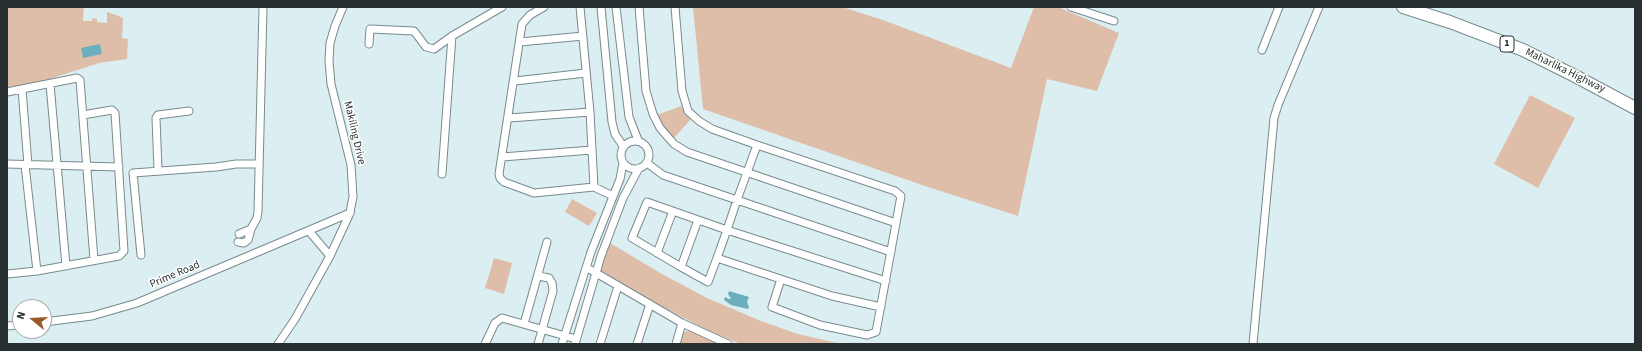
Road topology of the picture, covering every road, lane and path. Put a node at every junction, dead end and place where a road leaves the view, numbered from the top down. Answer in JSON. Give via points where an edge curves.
{"nodes":[{"id":1,"x":263,"y":7,"type":"edge"},
{"id":2,"x":343,"y":7,"type":"edge"},
{"id":3,"x":502,"y":7,"type":"edge"},
{"id":4,"x":544,"y":7,"type":"edge"},
{"id":5,"x":580,"y":7,"type":"edge"},
{"id":6,"x":601,"y":7,"type":"edge"},
{"id":7,"x":616,"y":7,"type":"edge"},
{"id":8,"x":639,"y":7,"type":"edge"},
{"id":9,"x":674,"y":7,"type":"edge"},
{"id":10,"x":1071,"y":7,"type":"edge"},
{"id":11,"x":1279,"y":7,"type":"edge"},
{"id":12,"x":1319,"y":7,"type":"edge"},
{"id":13,"x":1403,"y":7,"type":"edge"},
{"id":14,"x":1114,"y":21,"type":"dead end"},
{"id":15,"x":452,"y":36,"type":"junction"},
{"id":16,"x":583,"y":36,"type":"junction"},
{"id":17,"x":520,"y":42,"type":"junction"},
{"id":18,"x":369,"y":44,"type":"dead end"},
{"id":19,"x":1262,"y":50,"type":"dead end"},
{"id":20,"x":586,"y":74,"type":"junction"},
{"id":21,"x":515,"y":81,"type":"junction"},
{"id":22,"x":50,"y":84,"type":"junction"},
{"id":23,"x":22,"y":89,"type":"junction"},
{"id":24,"x":7,"y":92,"type":"edge"},
{"id":25,"x":1635,"y":108,"type":"edge"},
{"id":26,"x":189,"y":111,"type":"dead end"},
{"id":27,"x":590,"y":112,"type":"junction"},
{"id":28,"x":83,"y":114,"type":"junction"},
{"id":29,"x":509,"y":118,"type":"junction"},
{"id":30,"x":638,"y":140,"type":"junction"},
{"id":31,"x":757,"y":145,"type":"junction"},
{"id":32,"x":623,"y":146,"type":"junction"},
{"id":33,"x":592,"y":150,"type":"junction"},
{"id":34,"x":502,"y":157,"type":"junction"},
{"id":35,"x":623,"y":163,"type":"junction"},
{"id":36,"x":647,"y":163,"type":"junction"},
{"id":37,"x":7,"y":164,"type":"edge"},
{"id":38,"x":259,"y":164,"type":"junction"},
{"id":39,"x":26,"y":165,"type":"junction"},
{"id":40,"x":56,"y":165,"type":"junction"},
{"id":41,"x":87,"y":166,"type":"junction"},
{"id":42,"x":119,"y":167,"type":"junction"},
{"id":43,"x":639,"y":168,"type":"junction"},
{"id":44,"x":158,"y":170,"type":"junction"},
{"id":45,"x":747,"y":173,"type":"junction"},
{"id":46,"x":442,"y":174,"type":"dead end"},
{"id":47,"x":594,"y":188,"type":"junction"},
{"id":48,"x":614,"y":196,"type":"junction"},
{"id":49,"x":737,"y":200,"type":"junction"},
{"id":50,"x":673,"y":211,"type":"junction"},
{"id":51,"x":350,"y":213,"type":"junction"},
{"id":52,"x":698,"y":220,"type":"junction"},
{"id":53,"x":896,"y":223,"type":"junction"},
{"id":54,"x":727,"y":230,"type":"junction"},
{"id":55,"x":309,"y":231,"type":"junction"},
{"id":56,"x":239,"y":238,"type":"dead end"},
{"id":57,"x":548,"y":242,"type":"dead end"},
{"id":58,"x":891,"y":252,"type":"junction"},
{"id":59,"x":657,"y":253,"type":"junction"},
{"id":60,"x":142,"y":255,"type":"dead end"},
{"id":61,"x":330,"y":256,"type":"junction"},
{"id":62,"x":717,"y":258,"type":"junction"},
{"id":63,"x":94,"y":260,"type":"junction"},
{"id":64,"x":66,"y":266,"type":"junction"},
{"id":65,"x":586,"y":267,"type":"junction"},
{"id":66,"x":681,"y":268,"type":"junction"},
{"id":67,"x":37,"y":271,"type":"junction"},
{"id":68,"x":595,"y":273,"type":"junction"},
{"id":69,"x":7,"y":274,"type":"edge"},
{"id":70,"x":538,"y":276,"type":"junction"},
{"id":71,"x":781,"y":279,"type":"junction"},
{"id":72,"x":886,"y":280,"type":"junction"},
{"id":73,"x":618,"y":286,"type":"junction"},
{"id":74,"x":650,"y":304,"type":"junction"},
{"id":75,"x":881,"y":307,"type":"junction"},
{"id":76,"x":52,"y":321,"type":"edge"},
{"id":77,"x":682,"y":323,"type":"junction"},
{"id":78,"x":524,"y":324,"type":"junction"},
{"id":79,"x":542,"y":330,"type":"junction"},
{"id":80,"x":565,"y":336,"type":"junction"},
{"id":81,"x":575,"y":342,"type":"edge"},
{"id":82,"x":278,"y":344,"type":"edge"},
{"id":83,"x":485,"y":344,"type":"edge"},
{"id":84,"x":538,"y":344,"type":"edge"},
{"id":85,"x":562,"y":344,"type":"edge"},
{"id":86,"x":600,"y":344,"type":"edge"},
{"id":87,"x":638,"y":344,"type":"edge"},
{"id":88,"x":676,"y":344,"type":"edge"},
{"id":89,"x":728,"y":344,"type":"edge"},
{"id":90,"x":1253,"y":344,"type":"edge"}],
"edges":[{"from":1,"to":38,"type":"street"},
{"from":2,"to":51,"type":"street","name":"Makiling Drive","via":[[330,43],[329,61],[331,84],[351,165],[353,197]]},
{"from":3,"to":15,"type":"street"},
{"from":4,"to":17,"type":"street","via":[[530,15],[522,24]]},
{"from":5,"to":16,"type":"street"},
{"from":6,"to":32,"type":"street","via":[[612,122],[615,134]]},
{"from":7,"to":30,"type":"street","via":[[629,117]]},
{"from":8,"to":45,"type":"street","via":[[646,91],[660,128],[674,144],[687,152]]},
{"from":9,"to":31,"type":"street","via":[[682,91],[688,111],[712,129]]},
{"from":10,"to":14,"type":"street"},
{"from":11,"to":19,"type":"street"},
{"from":12,"to":90,"type":"street","via":[[1274,118]]},
{"from":13,"to":25,"type":"highway","name":"Maharlika Highway","number":"1","via":[[1523,50]]},
{"from":15,"to":18,"type":"street","via":[[434,49],[426,47],[414,31],[370,29]]},
{"from":15,"to":46,"type":"street"},
{"from":16,"to":17,"type":"street"},
{"from":16,"to":20,"type":"street"},
{"from":17,"to":21,"type":"street"},
{"from":20,"to":21,"type":"street"},
{"from":20,"to":27,"type":"street"},
{"from":21,"to":29,"type":"street"},
{"from":22,"to":23,"type":"street"},
{"from":22,"to":28,"type":"street","via":[[77,78],[80,80]]},
{"from":22,"to":40,"type":"street"},
{"from":23,"to":24,"type":"street"},
{"from":23,"to":39,"type":"street"},
{"from":26,"to":44,"type":"street","via":[[158,115],[156,118]]},
{"from":27,"to":29,"type":"street"},
{"from":27,"to":33,"type":"street"},
{"from":28,"to":41,"type":"street"},
{"from":28,"to":42,"type":"street","via":[[112,110],[115,113]]},
{"from":29,"to":34,"type":"street"},
{"from":30,"to":32,"type":"street","via":[[629,141]]},
{"from":30,"to":36,"type":"street","via":[[648,149]]},
{"from":31,"to":45,"type":"street"},
{"from":31,"to":53,"type":"street","via":[[895,191],[901,196]]},
{"from":32,"to":35,"type":"street","via":[[620,155]]},
{"from":33,"to":34,"type":"street"},
{"from":33,"to":47,"type":"street"},
{"from":34,"to":47,"type":"street","via":[[500,178],[504,182],[534,193]]},
{"from":35,"to":43,"type":"street","via":[[630,169]]},
{"from":35,"to":48,"type":"street"},
{"from":36,"to":43,"type":"street"},
{"from":36,"to":49,"type":"street","via":[[663,175]]},
{"from":37,"to":39,"type":"street"},
{"from":38,"to":44,"type":"street"},
{"from":38,"to":56,"type":"street","via":[[257,218],[251,229]]},
{"from":39,"to":40,"type":"street"},
{"from":39,"to":67,"type":"street"},
{"from":40,"to":41,"type":"street"},
{"from":40,"to":64,"type":"street"},
{"from":41,"to":42,"type":"street"},
{"from":41,"to":63,"type":"street"},
{"from":42,"to":63,"type":"street","via":[[124,251],[119,256]]},
{"from":43,"to":68,"type":"street","via":[[624,198]]},
{"from":44,"to":60,"type":"street","via":[[133,173]]},
{"from":45,"to":49,"type":"street"},
{"from":45,"to":53,"type":"street"},
{"from":47,"to":48,"type":"street"},
{"from":48,"to":65,"type":"street"},
{"from":49,"to":54,"type":"street"},
{"from":49,"to":58,"type":"street"},
{"from":50,"to":52,"type":"street"},
{"from":50,"to":59,"type":"street"},
{"from":50,"to":59,"type":"street","via":[[647,202],[632,238]]},
{"from":51,"to":55,"type":"street","name":"Prime Road"},
{"from":51,"to":61,"type":"street","name":"Makiling Drive"},
{"from":52,"to":54,"type":"street"},
{"from":52,"to":66,"type":"street"},
{"from":53,"to":58,"type":"street"},
{"from":54,"to":62,"type":"street"},
{"from":54,"to":72,"type":"street"},
{"from":55,"to":61,"type":"street"},
{"from":55,"to":76,"type":"street","name":"Prime Road","via":[[137,303],[92,316]]},
{"from":57,"to":70,"type":"street"},
{"from":58,"to":72,"type":"street"},
{"from":59,"to":66,"type":"street"},
{"from":61,"to":82,"type":"street","name":"Makiling Drive"},
{"from":62,"to":66,"type":"street","via":[[708,282]]},
{"from":62,"to":71,"type":"street"},
{"from":63,"to":64,"type":"street"},
{"from":64,"to":67,"type":"street"},
{"from":65,"to":68,"type":"street"},
{"from":65,"to":80,"type":"street"},
{"from":67,"to":69,"type":"street"},
{"from":68,"to":73,"type":"street"},
{"from":68,"to":81,"type":"street"},
{"from":70,"to":78,"type":"street"},
{"from":70,"to":79,"type":"street","via":[[549,278],[553,291]]},
{"from":71,"to":75,"type":"street","via":[[832,296]]},
{"from":71,"to":75,"type":"street","via":[[772,307],[820,325],[867,335],[876,332]]},
{"from":72,"to":75,"type":"street"},
{"from":73,"to":74,"type":"street"},
{"from":73,"to":86,"type":"street"},
{"from":74,"to":77,"type":"street"},
{"from":74,"to":87,"type":"street"},
{"from":77,"to":88,"type":"street"},
{"from":77,"to":89,"type":"street"},
{"from":78,"to":79,"type":"street"},
{"from":78,"to":83,"type":"street","via":[[502,318],[495,323]]},
{"from":79,"to":80,"type":"street"},
{"from":79,"to":84,"type":"street"},
{"from":80,"to":81,"type":"street"},
{"from":80,"to":85,"type":"street"}]}
